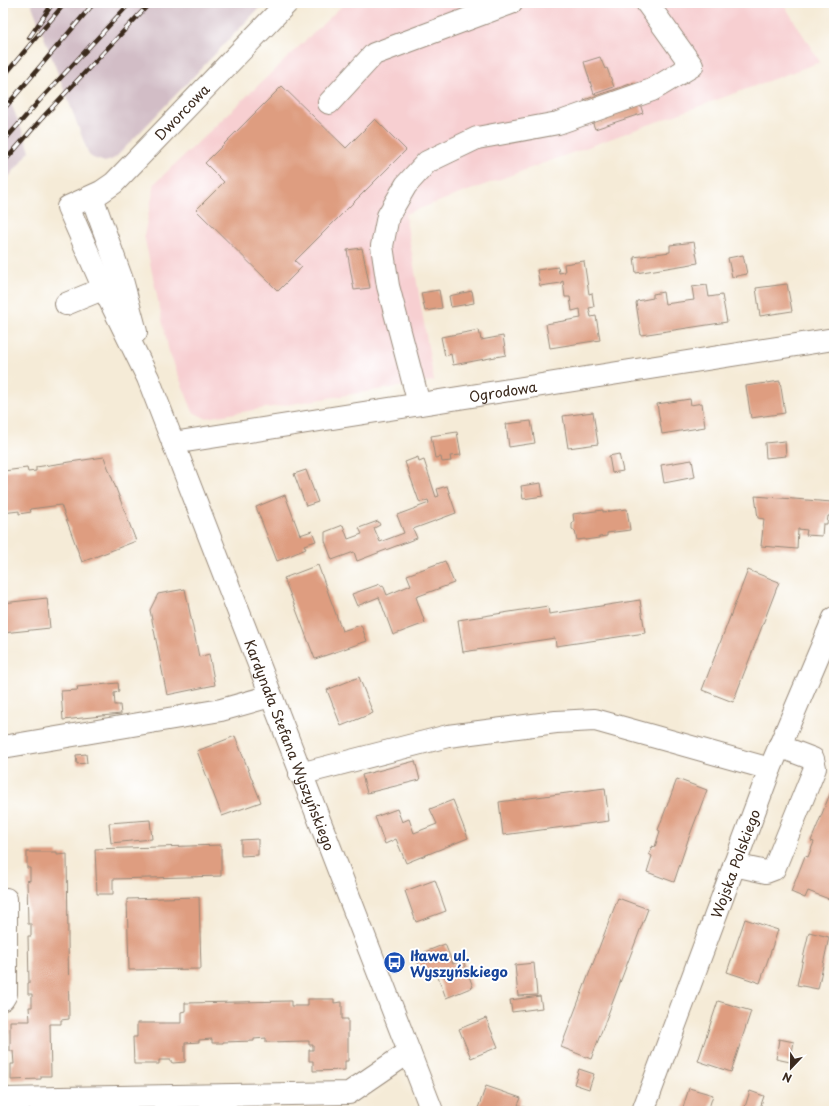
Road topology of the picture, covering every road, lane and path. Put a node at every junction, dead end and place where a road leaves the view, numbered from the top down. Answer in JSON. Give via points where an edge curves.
{"nodes":[{"id":1,"x":287,"y":3,"type":"edge"},
{"id":2,"x":511,"y":3,"type":"edge"},
{"id":3,"x":647,"y":3,"type":"edge"},
{"id":4,"x":329,"y":103,"type":"dead end"},
{"id":5,"x":92,"y":197,"type":"junction"},
{"id":6,"x":68,"y":207,"type":"joint"},
{"id":7,"x":113,"y":284,"type":"junction"},
{"id":8,"x":66,"y":304,"type":"dead end"},
{"id":9,"x":834,"y":339,"type":"edge"},
{"id":10,"x":419,"y":404,"type":"junction"},
{"id":11,"x":173,"y":443,"type":"junction"},
{"id":12,"x":834,"y":618,"type":"edge"},
{"id":13,"x":271,"y":696,"type":"junction"},
{"id":14,"x":779,"y":746,"type":"junction"},
{"id":15,"x":3,"y":747,"type":"edge"},
{"id":16,"x":770,"y":769,"type":"junction"},
{"id":17,"x":300,"y":774,"type":"junction"},
{"id":18,"x":734,"y":865,"type":"junction"},
{"id":19,"x":3,"y":899,"type":"edge"},
{"id":20,"x":3,"y":999,"type":"edge"},
{"id":21,"x":409,"y":1052,"type":"junction"},
{"id":22,"x":3,"y":1099,"type":"edge"},
{"id":23,"x":432,"y":1111,"type":"edge"},
{"id":24,"x":643,"y":1111,"type":"edge"}],
"edges":[{"from":1,"to":5,"type":"street","name":"Dworcowa","via":[[117,180]]},
{"from":2,"to":4,"type":"street","via":[[374,54]]},
{"from":3,"to":10,"type":"street","via":[[692,66],[652,90],[558,123],[476,138],[427,162],[406,185],[388,216],[382,246],[388,286]]},
{"from":5,"to":6,"type":"street","name":"Dworcowa"},
{"from":5,"to":7,"type":"street","name":"Kardynała Stefana Wyszyńskiego"},
{"from":6,"to":7,"type":"street","name":"Kardynała Stefana Wyszyńskiego"},
{"from":7,"to":8,"type":"street"},
{"from":7,"to":11,"type":"street","name":"Kardynała Stefana Wyszyńskiego"},
{"from":9,"to":10,"type":"street","name":"Ogrodowa"},
{"from":10,"to":11,"type":"street","name":"Ogrodowa"},
{"from":11,"to":13,"type":"street","name":"Kardynała Stefana Wyszyńskiego"},
{"from":12,"to":14,"type":"street","name":"Wojska Polskiego"},
{"from":13,"to":15,"type":"street","via":[[221,710]]},
{"from":13,"to":17,"type":"street","name":"Kardynała Stefana Wyszyńskiego"},
{"from":14,"to":16,"type":"street","name":"Wojska Polskiego"},
{"from":14,"to":18,"type":"street","via":[[813,759],[815,768],[774,869],[766,872]]},
{"from":16,"to":17,"type":"street","via":[[595,720],[556,722],[448,736]]},
{"from":16,"to":18,"type":"street","name":"Wojska Polskiego"},
{"from":17,"to":21,"type":"street","name":"Kardynała Stefana Wyszyńskiego"},
{"from":18,"to":24,"type":"street","name":"Wojska Polskiego"},
{"from":19,"to":20,"type":"street","via":[[6,899],[6,994]]},
{"from":21,"to":22,"type":"street","via":[[349,1093]]},
{"from":21,"to":23,"type":"street","name":"Kardynała Stefana Wyszyńskiego"}]}
